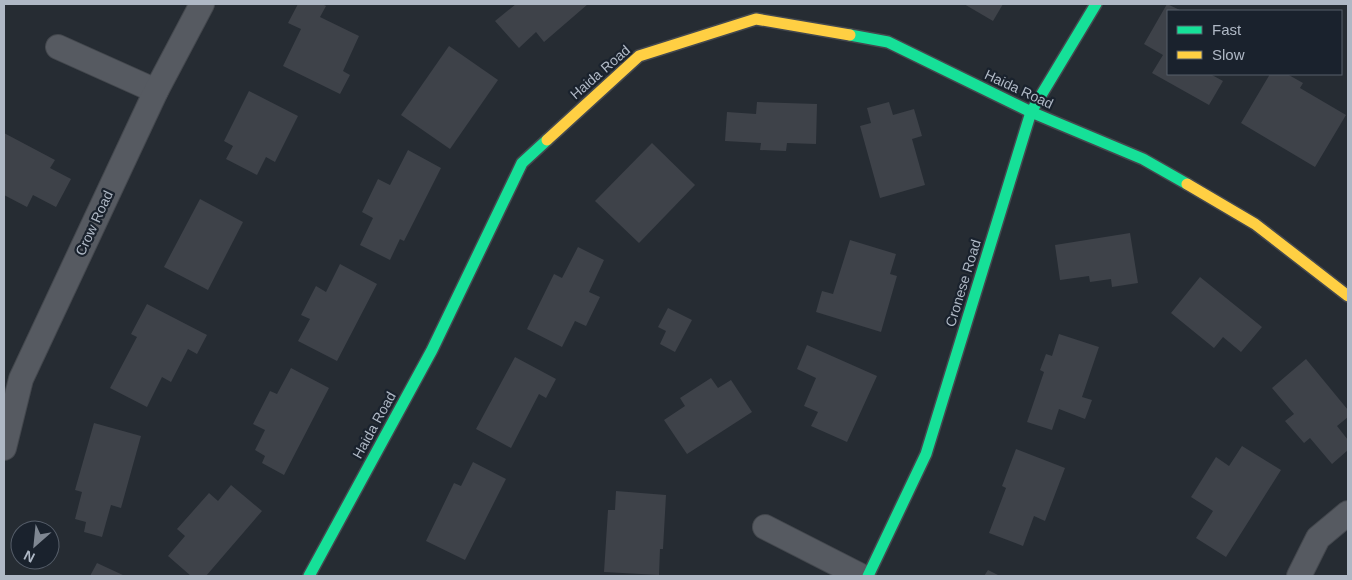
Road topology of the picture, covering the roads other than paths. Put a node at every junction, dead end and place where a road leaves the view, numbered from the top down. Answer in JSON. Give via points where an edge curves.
{"nodes":[{"id":1,"x":202,"y":4,"type":"edge"},
{"id":2,"x":1096,"y":4,"type":"edge"},
{"id":3,"x":756,"y":11,"type":"edge"},
{"id":4,"x":58,"y":47,"type":"dead end"},
{"id":5,"x":156,"y":91,"type":"junction"},
{"id":6,"x":1031,"y":112,"type":"junction"},
{"id":7,"x":1348,"y":296,"type":"edge"},
{"id":8,"x":4,"y":448,"type":"edge"},
{"id":9,"x":1348,"y":513,"type":"edge"},
{"id":10,"x":765,"y":527,"type":"dead end"},
{"id":11,"x":309,"y":576,"type":"edge"},
{"id":12,"x":861,"y":576,"type":"edge"},
{"id":13,"x":868,"y":576,"type":"edge"},
{"id":14,"x":1299,"y":576,"type":"edge"}],
"edges":[{"from":1,"to":5,"type":"street","name":"Crow Road"},
{"from":2,"to":6,"type":"street","name":"Cronese Road"},
{"from":3,"to":6,"type":"street","name":"Haida Road","via":[[888,42]]},
{"from":3,"to":11,"type":"street","name":"Haida Road","via":[[639,56],[522,164],[432,350]]},
{"from":4,"to":5,"type":"street"},
{"from":5,"to":8,"type":"street","name":"Crow Road","via":[[21,379]]},
{"from":6,"to":7,"type":"street","name":"Haida Road","via":[[1143,159],[1207,196],[1255,224]]},
{"from":6,"to":13,"type":"street","name":"Cronese Road","via":[[926,454]]},
{"from":9,"to":14,"type":"street","via":[[1318,538]]},
{"from":10,"to":12,"type":"street"}]}
